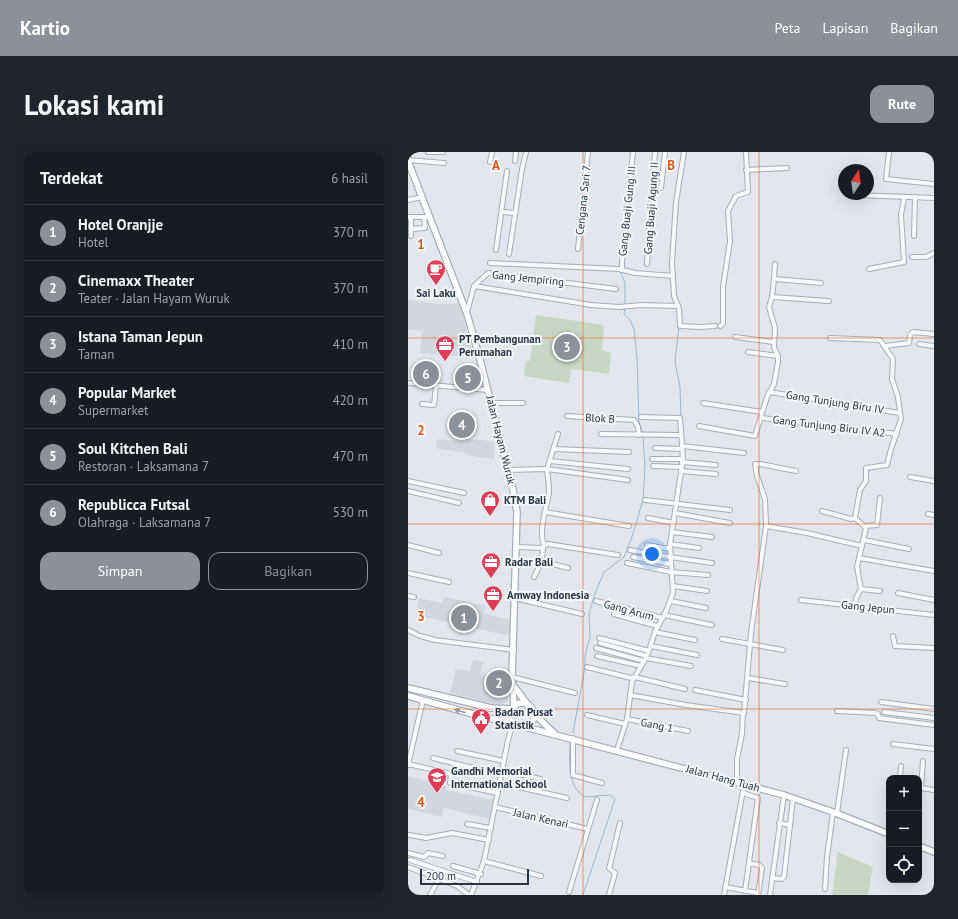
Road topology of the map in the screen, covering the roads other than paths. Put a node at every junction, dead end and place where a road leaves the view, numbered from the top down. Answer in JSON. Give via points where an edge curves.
{"nodes":[{"id":1,"x":428,"y":152,"type":"edge"},
{"id":2,"x":443,"y":152,"type":"edge"},
{"id":3,"x":492,"y":152,"type":"edge"},
{"id":4,"x":516,"y":152,"type":"edge"},
{"id":5,"x":526,"y":152,"type":"edge"},
{"id":6,"x":588,"y":152,"type":"edge"},
{"id":7,"x":633,"y":152,"type":"edge"},
{"id":8,"x":655,"y":152,"type":"edge"},
{"id":9,"x":665,"y":152,"type":"edge"},
{"id":10,"x":684,"y":152,"type":"edge"},
{"id":11,"x":746,"y":152,"type":"edge"},
{"id":12,"x":889,"y":152,"type":"edge"},
{"id":13,"x":408,"y":160,"type":"edge"},
{"id":14,"x":514,"y":161,"type":"dead end"},
{"id":15,"x":490,"y":162,"type":"dead end"},
{"id":16,"x":444,"y":163,"type":"dead end"},
{"id":17,"x":787,"y":168,"type":"dead end"},
{"id":18,"x":746,"y":170,"type":"junction"},
{"id":19,"x":507,"y":171,"type":"dead end"},
{"id":20,"x":934,"y":184,"type":"edge"},
{"id":21,"x":661,"y":188,"type":"dead end"},
{"id":22,"x":874,"y":196,"type":"edge"},
{"id":23,"x":422,"y":197,"type":"junction"},
{"id":24,"x":904,"y":198,"type":"junction"},
{"id":25,"x":915,"y":198,"type":"junction"},
{"id":26,"x":934,"y":198,"type":"edge"},
{"id":27,"x":408,"y":200,"type":"edge"},
{"id":28,"x":502,"y":212,"type":"junction"},
{"id":29,"x":515,"y":213,"type":"junction"},
{"id":30,"x":409,"y":217,"type":"edge"},
{"id":31,"x":427,"y":217,"type":"junction"},
{"id":32,"x":411,"y":229,"type":"junction"},
{"id":33,"x":411,"y":236,"type":"dead end"},
{"id":34,"x":914,"y":236,"type":"dead end"},
{"id":35,"x":578,"y":249,"type":"dead end"},
{"id":36,"x":496,"y":250,"type":"dead end"},
{"id":37,"x":509,"y":254,"type":"dead end"},
{"id":38,"x":934,"y":254,"type":"edge"},
{"id":39,"x":912,"y":256,"type":"dead end"},
{"id":40,"x":490,"y":264,"type":"dead end"},
{"id":41,"x":647,"y":264,"type":"dead end"},
{"id":42,"x":775,"y":264,"type":"dead end"},
{"id":43,"x":869,"y":269,"type":"dead end"},
{"id":44,"x":621,"y":270,"type":"junction"},
{"id":45,"x":673,"y":276,"type":"junction"},
{"id":46,"x":774,"y":279,"type":"junction"},
{"id":47,"x":821,"y":283,"type":"dead end"},
{"id":48,"x":474,"y":286,"type":"junction"},
{"id":49,"x":616,"y":289,"type":"dead end"},
{"id":50,"x":772,"y":297,"type":"junction"},
{"id":51,"x":829,"y":301,"type":"dead end"},
{"id":52,"x":678,"y":306,"type":"junction"},
{"id":53,"x":467,"y":314,"type":"junction"},
{"id":54,"x":715,"y":326,"type":"dead end"},
{"id":55,"x":720,"y":326,"type":"dead end"},
{"id":56,"x":934,"y":334,"type":"edge"},
{"id":57,"x":735,"y":337,"type":"dead end"},
{"id":58,"x":830,"y":338,"type":"dead end"},
{"id":59,"x":773,"y":342,"type":"junction"},
{"id":60,"x":919,"y":344,"type":"dead end"},
{"id":61,"x":885,"y":346,"type":"junction"},
{"id":62,"x":934,"y":346,"type":"edge"},
{"id":63,"x":748,"y":352,"type":"dead end"},
{"id":64,"x":778,"y":356,"type":"junction"},
{"id":65,"x":408,"y":383,"type":"edge"},
{"id":66,"x":436,"y":386,"type":"junction"},
{"id":67,"x":488,"y":390,"type":"junction"},
{"id":68,"x":769,"y":392,"type":"junction"},
{"id":69,"x":492,"y":403,"type":"junction"},
{"id":70,"x":523,"y":403,"type":"dead end"},
{"id":71,"x":703,"y":403,"type":"dead end"},
{"id":72,"x":422,"y":404,"type":"dead end"},
{"id":73,"x":762,"y":412,"type":"junction"},
{"id":74,"x":900,"y":413,"type":"junction"},
{"id":75,"x":567,"y":416,"type":"dead end"},
{"id":76,"x":641,"y":418,"type":"dead end"},
{"id":77,"x":762,"y":418,"type":"junction"},
{"id":78,"x":699,"y":426,"type":"dead end"},
{"id":79,"x":558,"y":434,"type":"dead end"},
{"id":80,"x":601,"y":434,"type":"dead end"},
{"id":81,"x":681,"y":434,"type":"junction"},
{"id":82,"x":897,"y":434,"type":"junction"},
{"id":83,"x":641,"y":435,"type":"junction"},
{"id":84,"x":682,"y":447,"type":"junction"},
{"id":85,"x":655,"y":448,"type":"dead end"},
{"id":86,"x":554,"y":449,"type":"junction"},
{"id":87,"x":629,"y":452,"type":"dead end"},
{"id":88,"x":744,"y":453,"type":"dead end"},
{"id":89,"x":652,"y":459,"type":"dead end"},
{"id":90,"x":682,"y":460,"type":"junction"},
{"id":91,"x":550,"y":461,"type":"junction"},
{"id":92,"x":716,"y":465,"type":"dead end"},
{"id":93,"x":653,"y":466,"type":"dead end"},
{"id":94,"x":547,"y":469,"type":"junction"},
{"id":95,"x":628,"y":469,"type":"dead end"},
{"id":96,"x":681,"y":469,"type":"junction"},
{"id":97,"x":508,"y":470,"type":"junction"},
{"id":98,"x":796,"y":471,"type":"dead end"},
{"id":99,"x":716,"y":474,"type":"dead end"},
{"id":100,"x":910,"y":477,"type":"dead end"},
{"id":101,"x":628,"y":480,"type":"dead end"},
{"id":102,"x":408,"y":481,"type":"edge"},
{"id":103,"x":934,"y":481,"type":"edge"},
{"id":104,"x":408,"y":492,"type":"edge"},
{"id":105,"x":464,"y":493,"type":"dead end"},
{"id":106,"x":880,"y":498,"type":"dead end"},
{"id":107,"x":645,"y":500,"type":"dead end"},
{"id":108,"x":459,"y":503,"type":"dead end"},
{"id":109,"x":676,"y":504,"type":"junction"},
{"id":110,"x":730,"y":510,"type":"dead end"},
{"id":111,"x":545,"y":512,"type":"junction"},
{"id":112,"x":822,"y":512,"type":"dead end"},
{"id":113,"x":675,"y":513,"type":"junction"},
{"id":114,"x":928,"y":514,"type":"dead end"},
{"id":115,"x":934,"y":515,"type":"edge"},
{"id":116,"x":648,"y":518,"type":"dead end"},
{"id":117,"x":855,"y":518,"type":"junction"},
{"id":118,"x":674,"y":523,"type":"junction"},
{"id":119,"x":730,"y":523,"type":"dead end"},
{"id":120,"x":629,"y":526,"type":"dead end"},
{"id":121,"x":766,"y":526,"type":"junction"},
{"id":122,"x":865,"y":526,"type":"junction"},
{"id":123,"x":672,"y":532,"type":"junction"},
{"id":124,"x":712,"y":537,"type":"dead end"},
{"id":125,"x":864,"y":540,"type":"junction"},
{"id":126,"x":408,"y":545,"type":"edge"},
{"id":127,"x":647,"y":545,"type":"dead end"},
{"id":128,"x":862,"y":546,"type":"junction"},
{"id":129,"x":543,"y":547,"type":"junction"},
{"id":130,"x":670,"y":547,"type":"junction"},
{"id":131,"x":699,"y":548,"type":"dead end"},
{"id":132,"x":909,"y":549,"type":"dead end"},
{"id":133,"x":514,"y":550,"type":"junction"},
{"id":134,"x":630,"y":550,"type":"dead end"},
{"id":135,"x":439,"y":553,"type":"dead end"},
{"id":136,"x":618,"y":555,"type":"dead end"},
{"id":137,"x":633,"y":558,"type":"dead end"},
{"id":138,"x":670,"y":558,"type":"junction"},
{"id":139,"x":859,"y":558,"type":"junction"},
{"id":140,"x":542,"y":561,"type":"junction"},
{"id":141,"x":627,"y":563,"type":"dead end"},
{"id":142,"x":712,"y":563,"type":"dead end"},
{"id":143,"x":670,"y":564,"type":"junction"},
{"id":144,"x":568,"y":568,"type":"dead end"},
{"id":145,"x":934,"y":571,"type":"edge"},
{"id":146,"x":671,"y":572,"type":"junction"},
{"id":147,"x":408,"y":573,"type":"edge"},
{"id":148,"x":708,"y":575,"type":"dead end"},
{"id":149,"x":534,"y":577,"type":"dead end"},
{"id":150,"x":449,"y":582,"type":"dead end"},
{"id":151,"x":673,"y":586,"type":"junction"},
{"id":152,"x":861,"y":589,"type":"junction"},
{"id":153,"x":708,"y":590,"type":"dead end"},
{"id":154,"x":880,"y":591,"type":"dead end"},
{"id":155,"x":898,"y":593,"type":"dead end"},
{"id":156,"x":408,"y":596,"type":"edge"},
{"id":157,"x":414,"y":597,"type":"dead end"},
{"id":158,"x":514,"y":598,"type":"junction"},
{"id":159,"x":801,"y":600,"type":"dead end"},
{"id":160,"x":934,"y":600,"type":"edge"},
{"id":161,"x":596,"y":601,"type":"dead end"},
{"id":162,"x":671,"y":601,"type":"junction"},
{"id":163,"x":855,"y":606,"type":"junction"},
{"id":164,"x":706,"y":608,"type":"dead end"},
{"id":165,"x":582,"y":614,"type":"dead end"},
{"id":166,"x":614,"y":614,"type":"dead end"},
{"id":167,"x":934,"y":614,"type":"edge"},
{"id":168,"x":663,"y":617,"type":"junction"},
{"id":169,"x":712,"y":625,"type":"dead end"},
{"id":170,"x":657,"y":626,"type":"junction"},
{"id":171,"x":408,"y":630,"type":"edge"},
{"id":172,"x":655,"y":632,"type":"junction"},
{"id":173,"x":893,"y":636,"type":"dead end"},
{"id":174,"x":599,"y":638,"type":"dead end"},
{"id":175,"x":722,"y":639,"type":"dead end"},
{"id":176,"x":695,"y":640,"type":"dead end"},
{"id":177,"x":600,"y":643,"type":"dead end"},
{"id":178,"x":751,"y":643,"type":"junction"},
{"id":179,"x":651,"y":646,"type":"junction"},
{"id":180,"x":596,"y":648,"type":"dead end"},
{"id":181,"x":934,"y":648,"type":"edge"},
{"id":182,"x":514,"y":650,"type":"junction"},
{"id":183,"x":783,"y":650,"type":"dead end"},
{"id":184,"x":649,"y":651,"type":"junction"},
{"id":185,"x":697,"y":655,"type":"dead end"},
{"id":186,"x":597,"y":656,"type":"dead end"},
{"id":187,"x":646,"y":658,"type":"junction"},
{"id":188,"x":641,"y":666,"type":"junction"},
{"id":189,"x":691,"y":666,"type":"dead end"},
{"id":190,"x":587,"y":668,"type":"dead end"},
{"id":191,"x":512,"y":677,"type":"junction"},
{"id":192,"x":635,"y":677,"type":"junction"},
{"id":193,"x":748,"y":678,"type":"junction"},
{"id":194,"x":785,"y":684,"type":"dead end"},
{"id":195,"x":512,"y":685,"type":"junction"},
{"id":196,"x":408,"y":688,"type":"edge"},
{"id":197,"x":685,"y":689,"type":"dead end"},
{"id":198,"x":695,"y":690,"type":"dead end"},
{"id":199,"x":575,"y":693,"type":"dead end"},
{"id":200,"x":630,"y":695,"type":"junction"},
{"id":201,"x":408,"y":696,"type":"edge"},
{"id":202,"x":423,"y":700,"type":"junction"},
{"id":203,"x":746,"y":700,"type":"junction"},
{"id":204,"x":881,"y":702,"type":"dead end"},
{"id":205,"x":529,"y":706,"type":"junction"},
{"id":206,"x":513,"y":708,"type":"junction"},
{"id":207,"x":934,"y":710,"type":"edge"},
{"id":208,"x":837,"y":711,"type":"dead end"},
{"id":209,"x":884,"y":712,"type":"dead end"},
{"id":210,"x":533,"y":713,"type":"junction"},
{"id":211,"x":743,"y":713,"type":"junction"},
{"id":212,"x":587,"y":715,"type":"dead end"},
{"id":213,"x":934,"y":718,"type":"edge"},
{"id":214,"x":627,"y":719,"type":"junction"},
{"id":215,"x":514,"y":724,"type":"junction"},
{"id":216,"x":626,"y":724,"type":"junction"},
{"id":217,"x":934,"y":725,"type":"edge"},
{"id":218,"x":525,"y":727,"type":"junction"},
{"id":219,"x":688,"y":731,"type":"dead end"},
{"id":220,"x":554,"y":734,"type":"junction"},
{"id":221,"x":573,"y":738,"type":"junction"},
{"id":222,"x":410,"y":744,"type":"edge"},
{"id":223,"x":893,"y":744,"type":"dead end"},
{"id":224,"x":934,"y":749,"type":"edge"},
{"id":225,"x":617,"y":750,"type":"junction"},
{"id":226,"x":846,"y":750,"type":"dead end"},
{"id":227,"x":457,"y":751,"type":"dead end"},
{"id":228,"x":433,"y":758,"type":"dead end"},
{"id":229,"x":923,"y":761,"type":"dead end"},
{"id":230,"x":504,"y":762,"type":"junction"},
{"id":231,"x":408,"y":764,"type":"edge"},
{"id":232,"x":901,"y":766,"type":"dead end"},
{"id":233,"x":443,"y":772,"type":"junction"},
{"id":234,"x":502,"y":773,"type":"junction"},
{"id":235,"x":900,"y":775,"type":"edge"},
{"id":236,"x":540,"y":780,"type":"dead end"},
{"id":237,"x":500,"y":783,"type":"junction"},
{"id":238,"x":602,"y":783,"type":"dead end"},
{"id":239,"x":737,"y":783,"type":"junction"},
{"id":240,"x":440,"y":784,"type":"dead end"},
{"id":241,"x":744,"y":785,"type":"junction"},
{"id":242,"x":934,"y":790,"type":"edge"},
{"id":243,"x":498,"y":793,"type":"junction"},
{"id":244,"x":743,"y":793,"type":"junction"},
{"id":245,"x":784,"y":795,"type":"junction"},
{"id":246,"x":567,"y":798,"type":"dead end"},
{"id":247,"x":793,"y":799,"type":"junction"},
{"id":248,"x":597,"y":800,"type":"dead end"},
{"id":249,"x":495,"y":806,"type":"junction"},
{"id":250,"x":835,"y":812,"type":"junction"},
{"id":251,"x":620,"y":823,"type":"dead end"},
{"id":252,"x":779,"y":823,"type":"junction"},
{"id":253,"x":468,"y":824,"type":"dead end"},
{"id":254,"x":790,"y":825,"type":"junction"},
{"id":255,"x":491,"y":828,"type":"junction"},
{"id":256,"x":588,"y":829,"type":"junction"},
{"id":257,"x":886,"y":833,"type":"edge"},
{"id":258,"x":408,"y":835,"type":"edge"},
{"id":259,"x":489,"y":840,"type":"junction"},
{"id":260,"x":922,"y":847,"type":"edge"},
{"id":261,"x":934,"y":852,"type":"edge"},
{"id":262,"x":408,"y":853,"type":"edge"},
{"id":263,"x":443,"y":856,"type":"dead end"},
{"id":264,"x":410,"y":860,"type":"dead end"},
{"id":265,"x":484,"y":861,"type":"junction"},
{"id":266,"x":749,"y":863,"type":"junction"},
{"id":267,"x":453,"y":866,"type":"dead end"},
{"id":268,"x":408,"y":867,"type":"edge"},
{"id":269,"x":480,"y":874,"type":"junction"},
{"id":270,"x":430,"y":875,"type":"dead end"},
{"id":271,"x":541,"y":876,"type":"dead end"},
{"id":272,"x":772,"y":878,"type":"junction"},
{"id":273,"x":477,"y":882,"type":"junction"},
{"id":274,"x":725,"y":888,"type":"junction"},
{"id":275,"x":826,"y":889,"type":"dead end"},
{"id":276,"x":745,"y":891,"type":"junction"},
{"id":277,"x":569,"y":892,"type":"dead end"},
{"id":278,"x":758,"y":894,"type":"edge"},
{"id":279,"x":430,"y":895,"type":"edge"},
{"id":280,"x":470,"y":895,"type":"edge"},
{"id":281,"x":609,"y":895,"type":"edge"},
{"id":282,"x":724,"y":895,"type":"edge"},
{"id":283,"x":770,"y":895,"type":"edge"}],
"edges":[{"from":1,"to":2,"type":"street"},
{"from":3,"to":15,"type":"street"},
{"from":4,"to":14,"type":"street"},
{"from":5,"to":29,"type":"street"},
{"from":6,"to":35,"type":"street","name":"Cengana Sari 7"},
{"from":7,"to":44,"type":"street","name":"Gang Buaji Gung III"},
{"from":8,"to":41,"type":"street","name":"Gang Buaji Agung II"},
{"from":9,"to":21,"type":"street"},
{"from":10,"to":45,"type":"street","via":[[676,202]]},
{"from":11,"to":18,"type":"street"},
{"from":12,"to":20,"type":"street","via":[[886,179]]},
{"from":13,"to":16,"type":"street"},
{"from":13,"to":23,"type":"main road","name":"Jalan Hayam Wuruk"},
{"from":17,"to":18,"type":"street"},
{"from":18,"to":55,"type":"street","via":[[748,192],[736,196],[728,211],[730,241],[723,287],[723,324]]},
{"from":19,"to":28,"type":"street"},
{"from":22,"to":24,"type":"street"},
{"from":23,"to":27,"type":"street"},
{"from":23,"to":31,"type":"main road","name":"Jalan Hayam Wuruk"},
{"from":24,"to":25,"type":"street"},
{"from":24,"to":43,"type":"street","via":[[901,215],[904,262]]},
{"from":25,"to":26,"type":"street"},
{"from":25,"to":34,"type":"street"},
{"from":28,"to":29,"type":"street"},
{"from":28,"to":36,"type":"street"},
{"from":29,"to":37,"type":"street"},
{"from":30,"to":31,"type":"street"},
{"from":30,"to":32,"type":"street"},
{"from":31,"to":32,"type":"street","via":[[425,228]]},
{"from":31,"to":53,"type":"main road","name":"Jalan Hayam Wuruk"},
{"from":32,"to":33,"type":"street"},
{"from":38,"to":39,"type":"street","via":[[926,257]]},
{"from":40,"to":44,"type":"street"},
{"from":42,"to":46,"type":"street"},
{"from":44,"to":45,"type":"street"},
{"from":45,"to":52,"type":"street","via":[[674,296]]},
{"from":46,"to":47,"type":"street"},
{"from":46,"to":50,"type":"street"},
{"from":48,"to":49,"type":"street","name":"Gang Jempiring","via":[[488,273]]},
{"from":48,"to":52,"type":"street","via":[[591,305]]},
{"from":48,"to":53,"type":"street"},
{"from":50,"to":51,"type":"street"},
{"from":50,"to":59,"type":"street","via":[[769,307],[775,328]]},
{"from":52,"to":54,"type":"street","via":[[680,326]]},
{"from":53,"to":67,"type":"main road","name":"Jalan Hayam Wuruk"},
{"from":56,"to":61,"type":"street","via":[[913,332],[910,334],[909,343]]},
{"from":57,"to":59,"type":"street"},
{"from":58,"to":61,"type":"street","name":"Gang Tunjung Biru IV","via":[[880,339]]},
{"from":59,"to":64,"type":"street"},
{"from":60,"to":62,"type":"street"},
{"from":61,"to":74,"type":"street","name":"Gang Tunjung Biru IV","via":[[893,359],[892,379]]},
{"from":63,"to":64,"type":"street"},
{"from":64,"to":68,"type":"street","via":[[775,379]]},
{"from":65,"to":66,"type":"street"},
{"from":66,"to":67,"type":"street"},
{"from":66,"to":72,"type":"street","via":[[434,405]]},
{"from":67,"to":69,"type":"main road","name":"Jalan Hayam Wuruk"},
{"from":68,"to":73,"type":"street"},
{"from":68,"to":74,"type":"street","name":"Gang Tunjung Biru IV"},
{"from":69,"to":70,"type":"street"},
{"from":69,"to":97,"type":"main road","name":"Jalan Hayam Wuruk"},
{"from":71,"to":73,"type":"street"},
{"from":73,"to":77,"type":"street"},
{"from":74,"to":82,"type":"street","name":"Gang Tunjung Biru IV","via":[[902,420]]},
{"from":75,"to":83,"type":"street","name":"Blok B","via":[[634,420]]},
{"from":76,"to":81,"type":"street","via":[[680,418]]},
{"from":77,"to":78,"type":"street","via":[[755,436]]},
{"from":77,"to":82,"type":"street","name":"Gang Tunjung Biru IV A2"},
{"from":79,"to":86,"type":"street"},
{"from":80,"to":83,"type":"street"},
{"from":81,"to":83,"type":"street"},
{"from":81,"to":84,"type":"street"},
{"from":82,"to":117,"type":"street","name":"Gang Tunjung Biru IV","via":[[887,465],[866,468],[866,481],[860,490]]},
{"from":84,"to":85,"type":"street"},
{"from":84,"to":88,"type":"street"},
{"from":84,"to":90,"type":"street"},
{"from":86,"to":87,"type":"street"},
{"from":86,"to":91,"type":"street"},
{"from":89,"to":90,"type":"street"},
{"from":90,"to":92,"type":"street"},
{"from":90,"to":96,"type":"street"},
{"from":91,"to":94,"type":"street"},
{"from":91,"to":95,"type":"street"},
{"from":93,"to":96,"type":"street"},
{"from":94,"to":97,"type":"street"},
{"from":94,"to":101,"type":"street"},
{"from":94,"to":111,"type":"street","via":[[549,492]]},
{"from":96,"to":99,"type":"street"},
{"from":96,"to":109,"type":"street"},
{"from":97,"to":133,"type":"main road","name":"Jalan Hayam Wuruk","via":[[516,506]]},
{"from":98,"to":121,"type":"street","via":[[755,464],[765,499]]},
{"from":100,"to":103,"type":"street"},
{"from":102,"to":105,"type":"street"},
{"from":104,"to":108,"type":"street"},
{"from":106,"to":122,"type":"street","via":[[877,525]]},
{"from":107,"to":109,"type":"street"},
{"from":109,"to":110,"type":"street"},
{"from":109,"to":113,"type":"street"},
{"from":111,"to":120,"type":"street"},
{"from":111,"to":129,"type":"street"},
{"from":112,"to":117,"type":"street"},
{"from":113,"to":118,"type":"street"},
{"from":113,"to":119,"type":"street"},
{"from":114,"to":115,"type":"street"},
{"from":116,"to":118,"type":"street"},
{"from":117,"to":122,"type":"street"},
{"from":118,"to":123,"type":"street"},
{"from":121,"to":128,"type":"street"},
{"from":121,"to":178,"type":"street"},
{"from":122,"to":125,"type":"street"},
{"from":123,"to":124,"type":"street"},
{"from":123,"to":130,"type":"street"},
{"from":125,"to":128,"type":"street"},
{"from":125,"to":132,"type":"street"},
{"from":126,"to":135,"type":"street"},
{"from":127,"to":130,"type":"street"},
{"from":128,"to":139,"type":"street"},
{"from":129,"to":133,"type":"street"},
{"from":129,"to":136,"type":"street","via":[[548,544]]},
{"from":129,"to":140,"type":"street"},
{"from":130,"to":131,"type":"street"},
{"from":130,"to":138,"type":"street"},
{"from":133,"to":158,"type":"main road","name":"Jalan Hayam Wuruk"},
{"from":134,"to":138,"type":"street"},
{"from":137,"to":143,"type":"street"},
{"from":138,"to":142,"type":"street"},
{"from":138,"to":143,"type":"street"},
{"from":139,"to":145,"type":"street"},
{"from":139,"to":152,"type":"street","via":[[856,572]]},
{"from":140,"to":144,"type":"street"},
{"from":140,"to":149,"type":"street"},
{"from":141,"to":146,"type":"street"},
{"from":143,"to":146,"type":"street"},
{"from":146,"to":148,"type":"street"},
{"from":146,"to":151,"type":"street"},
{"from":147,"to":150,"type":"street"},
{"from":151,"to":153,"type":"street"},
{"from":151,"to":162,"type":"street"},
{"from":152,"to":154,"type":"street"},
{"from":152,"to":163,"type":"street"},
{"from":155,"to":160,"type":"street","name":"Gang Jepun"},
{"from":156,"to":157,"type":"street"},
{"from":158,"to":165,"type":"street"},
{"from":158,"to":182,"type":"main road","name":"Jalan Hayam Wuruk"},
{"from":159,"to":163,"type":"street","name":"Gang Jepun"},
{"from":161,"to":168,"type":"street","name":"Gang Arum"},
{"from":162,"to":164,"type":"street"},
{"from":162,"to":168,"type":"street"},
{"from":163,"to":167,"type":"street","name":"Gang Jepun"},
{"from":166,"to":170,"type":"street"},
{"from":168,"to":169,"type":"street","name":"Gang Arum"},
{"from":168,"to":170,"type":"street"},
{"from":170,"to":172,"type":"street"},
{"from":171,"to":182,"type":"street","via":[[435,640]]},
{"from":172,"to":176,"type":"street"},
{"from":172,"to":179,"type":"street"},
{"from":173,"to":181,"type":"street","via":[[895,646]]},
{"from":174,"to":184,"type":"street"},
{"from":175,"to":178,"type":"street"},
{"from":177,"to":187,"type":"street"},
{"from":178,"to":183,"type":"street"},
{"from":178,"to":193,"type":"street"},
{"from":179,"to":184,"type":"street"},
{"from":179,"to":185,"type":"street"},
{"from":180,"to":187,"type":"street"},
{"from":182,"to":191,"type":"main road","name":"Jalan Hayam Wuruk"},
{"from":184,"to":187,"type":"street"},
{"from":186,"to":188,"type":"street"},
{"from":187,"to":188,"type":"street"},
{"from":187,"to":189,"type":"street"},
{"from":188,"to":192,"type":"street"},
{"from":190,"to":192,"type":"street"},
{"from":191,"to":195,"type":"main road","name":"Jalan Hayam Wuruk"},
{"from":191,"to":199,"type":"street"},
{"from":192,"to":197,"type":"street"},
{"from":192,"to":200,"type":"street","via":[[630,686]]},
{"from":193,"to":194,"type":"street"},
{"from":193,"to":203,"type":"street"},
{"from":195,"to":205,"type":"main road"},
{"from":195,"to":206,"type":"main road","name":"Jalan Hayam Wuruk"},
{"from":196,"to":206,"type":"main road","via":[[491,708]]},
{"from":198,"to":203,"type":"street"},
{"from":200,"to":211,"type":"street"},
{"from":200,"to":214,"type":"street"},
{"from":201,"to":202,"type":"main road"},
{"from":215,"to":202,"type":"main road","one_way":true},
{"from":202,"to":222,"type":"street"},
{"from":203,"to":211,"type":"street"},
{"from":204,"to":207,"type":"street"},
{"from":205,"to":206,"type":"main road","via":[[520,704]]},
{"from":205,"to":210,"type":"main road"},
{"from":206,"to":215,"type":"main road","via":[[510,714]]},
{"from":208,"to":217,"type":"street","via":[[875,713],[879,718]]},
{"from":209,"to":213,"type":"street"},
{"from":210,"to":218,"type":"main road","via":[[531,723]]},
{"from":210,"to":220,"type":"main road"},
{"from":211,"to":239,"type":"street","via":[[742,734],[736,759]]},
{"from":212,"to":216,"type":"street"},
{"from":214,"to":216,"type":"street"},
{"from":214,"to":219,"type":"street","name":"Gang 1"},
{"from":215,"to":218,"type":"main road"},
{"from":215,"to":230,"type":"street","via":[[510,730]]},
{"from":216,"to":225,"type":"street"},
{"from":218,"to":220,"type":"main road","name":"Jalan Hang Tuah"},
{"from":220,"to":221,"type":"main road","name":"Jalan Hang Tuah"},
{"from":221,"to":225,"type":"main road","name":"Jalan Hang Tuah"},
{"from":221,"to":238,"type":"street","via":[[573,775]]},
{"from":222,"to":231,"type":"street"},
{"from":223,"to":224,"type":"street"},
{"from":225,"to":239,"type":"main road","name":"Jalan Hang Tuah"},
{"from":226,"to":250,"type":"street"},
{"from":227,"to":230,"type":"street"},
{"from":228,"to":234,"type":"street"},
{"from":229,"to":242,"type":"street","via":[[921,788]]},
{"from":230,"to":234,"type":"street"},
{"from":231,"to":233,"type":"street"},
{"from":232,"to":235,"type":"street"},
{"from":233,"to":240,"type":"street"},
{"from":233,"to":243,"type":"street","via":[[452,775],[450,783]]},
{"from":234,"to":236,"type":"street"},
{"from":234,"to":237,"type":"street"},
{"from":237,"to":243,"type":"street"},
{"from":237,"to":246,"type":"street"},
{"from":239,"to":241,"type":"main road","name":"Jalan Hang Tuah"},
{"from":241,"to":244,"type":"street"},
{"from":241,"to":245,"type":"main road","name":"Jalan Hang Tuah"},
{"from":243,"to":249,"type":"street"},
{"from":244,"to":266,"type":"street","via":[[758,798]]},
{"from":244,"to":274,"type":"street"},
{"from":245,"to":247,"type":"main road","name":"Jalan Hang Tuah"},
{"from":245,"to":252,"type":"street"},
{"from":247,"to":250,"type":"main road","name":"Jalan Hang Tuah"},
{"from":247,"to":254,"type":"street"},
{"from":248,"to":256,"type":"street"},
{"from":249,"to":255,"type":"street"},
{"from":249,"to":256,"type":"street","name":"Jalan Kenari"},
{"from":250,"to":257,"type":"main road","name":"Jalan Hang Tuah"},
{"from":250,"to":275,"type":"street","via":[[827,857]]},
{"from":251,"to":281,"type":"street","via":[[609,868],[615,873]]},
{"from":252,"to":254,"type":"street"},
{"from":252,"to":272,"type":"street"},
{"from":253,"to":255,"type":"street"},
{"from":254,"to":272,"type":"street","via":[[784,877]]},
{"from":255,"to":259,"type":"street"},
{"from":256,"to":277,"type":"street"},
{"from":258,"to":259,"type":"street","via":[[426,838],[452,833]]},
{"from":259,"to":265,"type":"street"},
{"from":260,"to":261,"type":"main road"},
{"from":262,"to":263,"type":"street","via":[[424,857],[428,853]]},
{"from":264,"to":273,"type":"street"},
{"from":265,"to":269,"type":"street"},
{"from":265,"to":271,"type":"street"},
{"from":266,"to":276,"type":"street"},
{"from":266,"to":278,"type":"street","via":[[762,868]]},
{"from":267,"to":269,"type":"street"},
{"from":268,"to":270,"type":"street"},
{"from":269,"to":273,"type":"street"},
{"from":272,"to":283,"type":"street"},
{"from":273,"to":280,"type":"street"},
{"from":274,"to":276,"type":"street"},
{"from":274,"to":282,"type":"street"},
{"from":276,"to":278,"type":"street"},
{"from":279,"to":280,"type":"street","via":[[439,879],[457,886]]}]}
